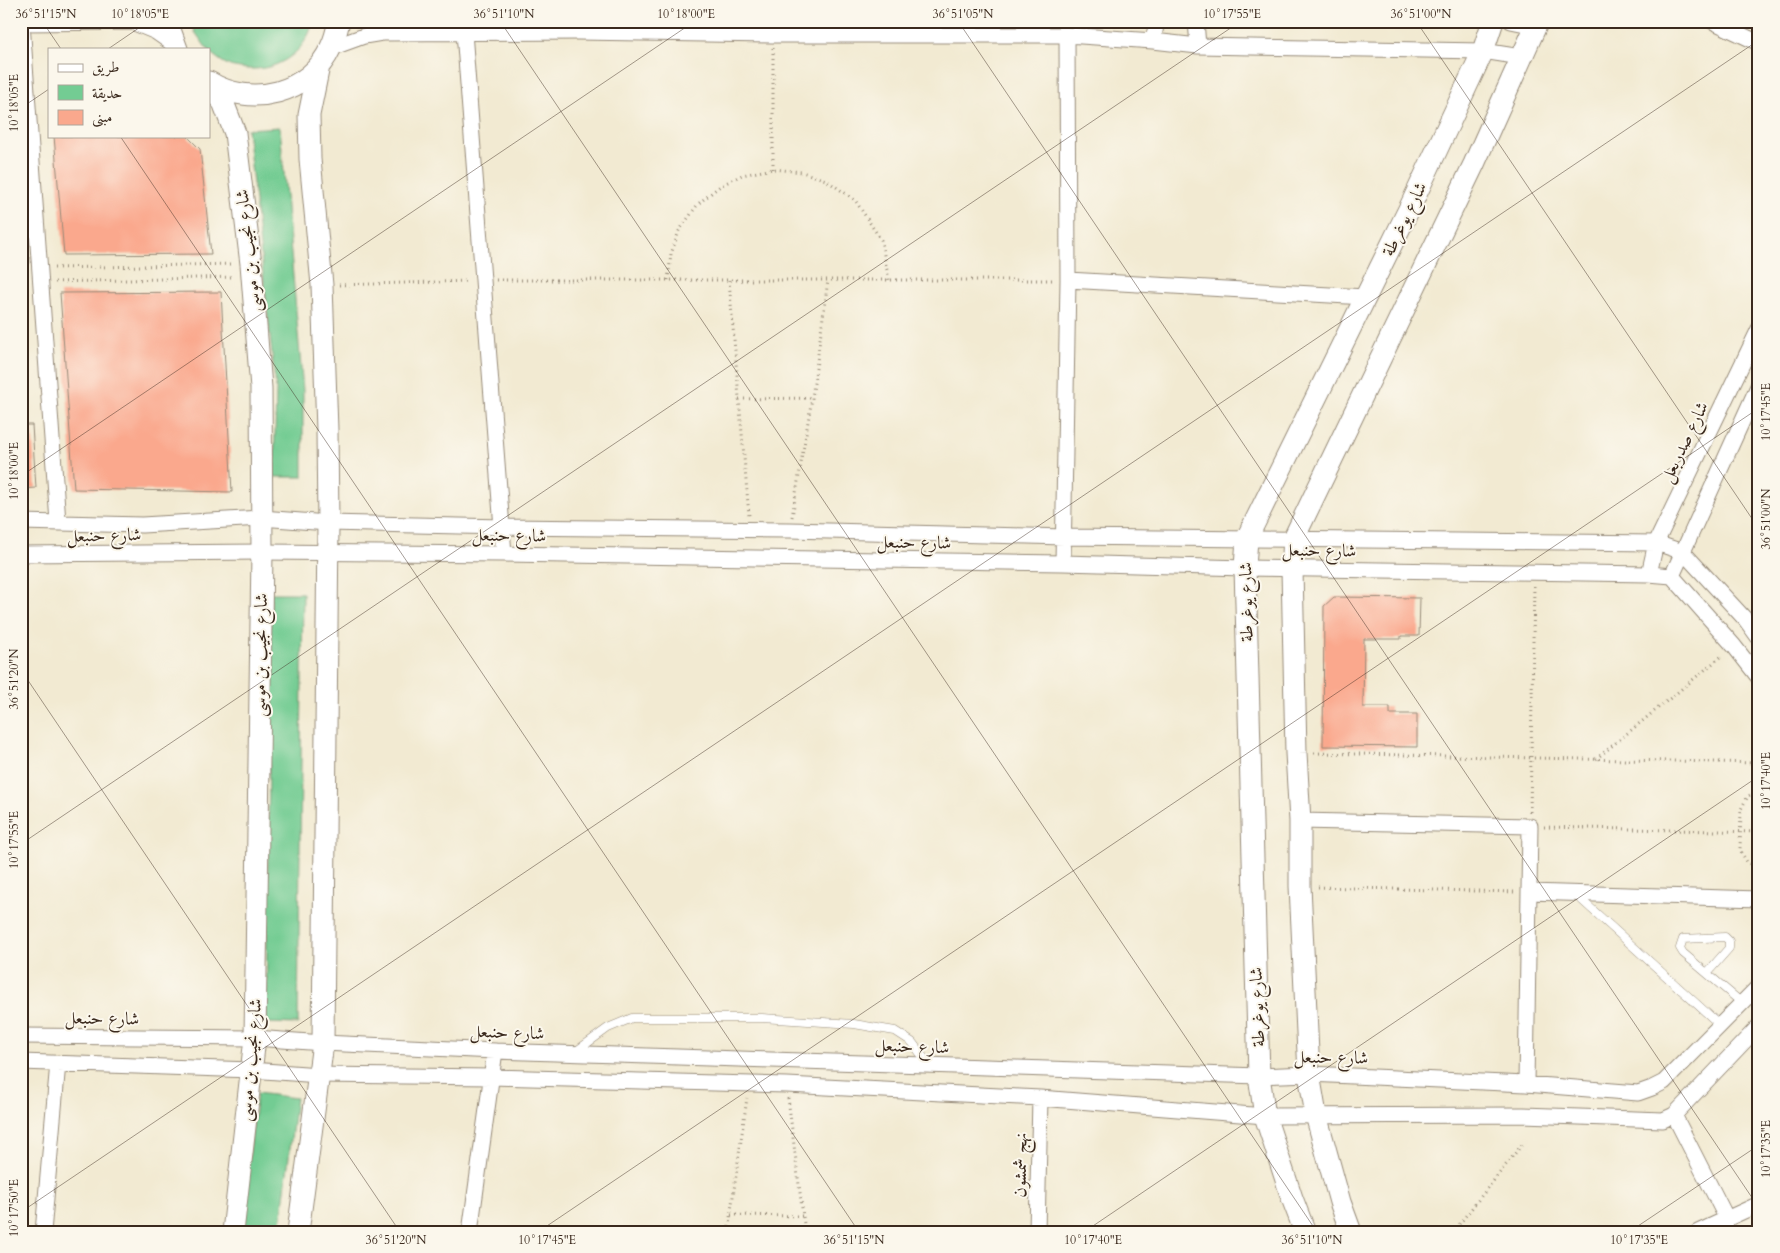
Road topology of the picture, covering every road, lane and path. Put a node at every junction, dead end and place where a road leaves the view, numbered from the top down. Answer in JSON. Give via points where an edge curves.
{"nodes":[{"id":1,"x":169,"y":21,"type":"edge"},
{"id":2,"x":339,"y":21,"type":"edge"},
{"id":3,"x":1157,"y":21,"type":"edge"},
{"id":4,"x":1196,"y":21,"type":"edge"},
{"id":5,"x":1493,"y":21,"type":"edge"},
{"id":6,"x":1511,"y":21,"type":"edge"},
{"id":7,"x":1712,"y":21,"type":"edge"},
{"id":8,"x":22,"y":23,"type":"edge"},
{"id":9,"x":1537,"y":24,"type":"edge"},
{"id":10,"x":755,"y":28,"type":"edge"},
{"id":11,"x":781,"y":30,"type":"edge"},
{"id":12,"x":464,"y":32,"type":"junction"},
{"id":13,"x":1067,"y":35,"type":"junction"},
{"id":14,"x":1154,"y":41,"type":"junction"},
{"id":15,"x":1759,"y":43,"type":"edge"},
{"id":16,"x":1198,"y":46,"type":"junction"},
{"id":17,"x":177,"y":47,"type":"edge"},
{"id":18,"x":331,"y":48,"type":"junction"},
{"id":19,"x":1483,"y":51,"type":"junction"},
{"id":20,"x":1521,"y":57,"type":"junction"},
{"id":21,"x":319,"y":66,"type":"junction"},
{"id":22,"x":210,"y":83,"type":"edge"},
{"id":23,"x":210,"y":88,"type":"edge"},
{"id":24,"x":773,"y":169,"type":"junction"},
{"id":25,"x":251,"y":270,"type":"junction"},
{"id":26,"x":40,"y":275,"type":"junction"},
{"id":27,"x":484,"y":280,"type":"junction"},
{"id":28,"x":668,"y":280,"type":"junction"},
{"id":29,"x":729,"y":280,"type":"junction"},
{"id":30,"x":828,"y":280,"type":"junction"},
{"id":31,"x":889,"y":280,"type":"junction"},
{"id":32,"x":1068,"y":280,"type":"junction"},
{"id":33,"x":322,"y":285,"type":"junction"},
{"id":34,"x":1365,"y":297,"type":"junction"},
{"id":35,"x":1759,"y":329,"type":"edge"},
{"id":36,"x":1759,"y":384,"type":"edge"},
{"id":37,"x":812,"y":398,"type":"junction"},
{"id":38,"x":739,"y":399,"type":"junction"},
{"id":39,"x":261,"y":518,"type":"junction"},
{"id":40,"x":21,"y":522,"type":"edge"},
{"id":41,"x":58,"y":522,"type":"junction"},
{"id":42,"x":328,"y":523,"type":"junction"},
{"id":43,"x":503,"y":527,"type":"junction"},
{"id":44,"x":750,"y":530,"type":"junction"},
{"id":45,"x":790,"y":530,"type":"junction"},
{"id":46,"x":1064,"y":537,"type":"junction"},
{"id":47,"x":1247,"y":538,"type":"junction"},
{"id":48,"x":1294,"y":538,"type":"junction"},
{"id":49,"x":1656,"y":543,"type":"junction"},
{"id":50,"x":262,"y":552,"type":"junction"},
{"id":51,"x":328,"y":552,"type":"junction"},
{"id":52,"x":1683,"y":552,"type":"junction"},
{"id":53,"x":21,"y":554,"type":"edge"},
{"id":54,"x":504,"y":554,"type":"junction"},
{"id":55,"x":1063,"y":564,"type":"junction"},
{"id":56,"x":1245,"y":568,"type":"junction"},
{"id":57,"x":1292,"y":569,"type":"junction"},
{"id":58,"x":1535,"y":572,"type":"junction"},
{"id":59,"x":1648,"y":574,"type":"junction"},
{"id":60,"x":1672,"y":576,"type":"junction"},
{"id":61,"x":1759,"y":638,"type":"edge"},
{"id":62,"x":1734,"y":646,"type":"junction"},
{"id":63,"x":1759,"y":678,"type":"edge"},
{"id":64,"x":1296,"y":753,"type":"junction"},
{"id":65,"x":1531,"y":758,"type":"junction"},
{"id":66,"x":1596,"y":759,"type":"junction"},
{"id":67,"x":1759,"y":763,"type":"edge"},
{"id":68,"x":1759,"y":792,"type":"edge"},
{"id":69,"x":1300,"y":821,"type":"junction"},
{"id":70,"x":1530,"y":826,"type":"junction"},
{"id":71,"x":1740,"y":831,"type":"junction"},
{"id":72,"x":1759,"y":832,"type":"edge"},
{"id":73,"x":1759,"y":868,"type":"edge"},
{"id":74,"x":1300,"y":886,"type":"junction"},
{"id":75,"x":1529,"y":892,"type":"junction"},
{"id":76,"x":1573,"y":893,"type":"junction"},
{"id":77,"x":1759,"y":899,"type":"edge"},
{"id":78,"x":1707,"y":973,"type":"junction"},
{"id":79,"x":1759,"y":986,"type":"edge"},
{"id":80,"x":1742,"y":1003,"type":"junction"},
{"id":81,"x":1720,"y":1025,"type":"junction"},
{"id":82,"x":1759,"y":1026,"type":"edge"},
{"id":83,"x":21,"y":1036,"type":"edge"},
{"id":84,"x":255,"y":1038,"type":"junction"},
{"id":85,"x":323,"y":1043,"type":"junction"},
{"id":86,"x":495,"y":1051,"type":"junction"},
{"id":87,"x":574,"y":1053,"type":"junction"},
{"id":88,"x":21,"y":1062,"type":"edge"},
{"id":89,"x":58,"y":1063,"type":"junction"},
{"id":90,"x":929,"y":1065,"type":"junction"},
{"id":91,"x":251,"y":1070,"type":"junction"},
{"id":92,"x":1309,"y":1074,"type":"junction"},
{"id":93,"x":319,"y":1075,"type":"junction"},
{"id":94,"x":1259,"y":1076,"type":"junction"},
{"id":95,"x":492,"y":1077,"type":"junction"},
{"id":96,"x":1526,"y":1084,"type":"junction"},
{"id":97,"x":748,"y":1085,"type":"junction"},
{"id":98,"x":787,"y":1085,"type":"junction"},
{"id":99,"x":1040,"y":1098,"type":"junction"},
{"id":100,"x":1316,"y":1115,"type":"junction"},
{"id":101,"x":1674,"y":1115,"type":"junction"},
{"id":102,"x":1265,"y":1116,"type":"junction"},
{"id":103,"x":1524,"y":1142,"type":"dead end"},
{"id":104,"x":1759,"y":1204,"type":"edge"},
{"id":105,"x":731,"y":1215,"type":"junction"},
{"id":106,"x":803,"y":1216,"type":"junction"},
{"id":107,"x":1729,"y":1225,"type":"edge"},
{"id":108,"x":43,"y":1232,"type":"edge"},
{"id":109,"x":233,"y":1232,"type":"edge"},
{"id":110,"x":298,"y":1232,"type":"edge"},
{"id":111,"x":470,"y":1232,"type":"edge"},
{"id":112,"x":728,"y":1232,"type":"edge"},
{"id":113,"x":805,"y":1232,"type":"edge"},
{"id":114,"x":1037,"y":1232,"type":"edge"},
{"id":115,"x":1305,"y":1232,"type":"edge"},
{"id":116,"x":1351,"y":1232,"type":"edge"},
{"id":117,"x":1453,"y":1232,"type":"edge"},
{"id":118,"x":1698,"y":1232,"type":"edge"}],
"edges":[{"from":1,"to":17,"type":"street"},
{"from":2,"to":18,"type":"street"},
{"from":3,"to":14,"type":"street"},
{"from":4,"to":16,"type":"street"},
{"from":5,"to":19,"type":"street","name":"شارع يوغرطة"},
{"from":6,"to":9,"type":"street"},
{"from":7,"to":15,"type":"street"},
{"from":8,"to":17,"type":"street","via":[[132,22],[156,32]]},
{"from":8,"to":26,"type":"street"},
{"from":9,"to":20,"type":"street"},
{"from":10,"to":11,"type":"street"},
{"from":10,"to":12,"type":"street"},
{"from":11,"to":13,"type":"street"},
{"from":11,"to":24,"type":"path"},
{"from":12,"to":18,"type":"street","via":[[382,33]]},
{"from":12,"to":27,"type":"street"},
{"from":13,"to":14,"type":"street"},
{"from":13,"to":32,"type":"street"},
{"from":14,"to":16,"type":"street"},
{"from":16,"to":19,"type":"street"},
{"from":18,"to":21,"type":"street"},
{"from":19,"to":20,"type":"street"},
{"from":19,"to":34,"type":"street","name":"شارع يوغرطة"},
{"from":20,"to":48,"type":"street","via":[[1474,164]]},
{"from":21,"to":22,"type":"street","via":[[284,91],[262,96],[240,95]]},
{"from":21,"to":33,"type":"street","via":[[308,115]]},
{"from":23,"to":25,"type":"street","name":"شارع نجيب بن موسى","via":[[223,102],[235,133]]},
{"from":24,"to":28,"type":"path","via":[[742,175],[720,186],[698,204],[679,231],[671,254]]},
{"from":24,"to":31,"type":"path","via":[[802,172],[826,180],[855,200],[881,240]]},
{"from":25,"to":26,"type":"path"},
{"from":25,"to":26,"type":"path"},
{"from":25,"to":39,"type":"street","name":"شارع نجيب بن موسى","via":[[261,388]]},
{"from":26,"to":41,"type":"street"},
{"from":27,"to":28,"type":"path"},
{"from":27,"to":33,"type":"path"},
{"from":27,"to":43,"type":"street"},
{"from":28,"to":29,"type":"path"},
{"from":29,"to":30,"type":"path"},
{"from":29,"to":38,"type":"path"},
{"from":30,"to":31,"type":"path"},
{"from":30,"to":37,"type":"path"},
{"from":31,"to":32,"type":"path"},
{"from":32,"to":34,"type":"street"},
{"from":32,"to":46,"type":"street"},
{"from":33,"to":42,"type":"street"},
{"from":34,"to":47,"type":"street","name":"شارع يوغرطة"},
{"from":35,"to":49,"type":"street","name":"شارع صدربعل"},
{"from":36,"to":52,"type":"street"},
{"from":37,"to":38,"type":"path"},
{"from":37,"to":45,"type":"path"},
{"from":38,"to":44,"type":"path"},
{"from":39,"to":41,"type":"street","name":"شارع حنبعل","via":[[142,525]]},
{"from":39,"to":42,"type":"street","name":"شارع حنبعل"},
{"from":39,"to":50,"type":"street","name":"شارع نجيب بن موسى"},
{"from":40,"to":41,"type":"street","name":"شارع حنبعل"},
{"from":42,"to":43,"type":"street","name":"شارع حنبعل"},
{"from":42,"to":51,"type":"street"},
{"from":43,"to":44,"type":"street","name":"شارع حنبعل"},
{"from":43,"to":54,"type":"street"},
{"from":44,"to":45,"type":"street","name":"شارع حنبعل"},
{"from":45,"to":46,"type":"street","name":"شارع حنبعل"},
{"from":46,"to":47,"type":"street","name":"شارع حنبعل"},
{"from":46,"to":55,"type":"street"},
{"from":47,"to":48,"type":"street","name":"شارع حنبعل"},
{"from":47,"to":56,"type":"street","name":"شارع يوغرطة"},
{"from":48,"to":49,"type":"street","name":"شارع حنبعل"},
{"from":48,"to":57,"type":"street"},
{"from":49,"to":52,"type":"street","name":"شارع حنبعل"},
{"from":49,"to":59,"type":"street","name":"شارع صدربعل"},
{"from":50,"to":51,"type":"street","name":"شارع حنبعل"},
{"from":50,"to":53,"type":"street","name":"شارع حنبعل"},
{"from":50,"to":84,"type":"street","name":"شارع نجيب بن موسى"},
{"from":51,"to":54,"type":"street","name":"شارع حنبعل"},
{"from":51,"to":85,"type":"street"},
{"from":52,"to":60,"type":"street"},
{"from":52,"to":61,"type":"street","name":"شارع حنبعل"},
{"from":54,"to":55,"type":"street","name":"شارع حنبعل"},
{"from":55,"to":56,"type":"street","name":"شارع حنبعل"},
{"from":56,"to":57,"type":"street","name":"شارع حنبعل"},
{"from":56,"to":94,"type":"street","name":"شارع يوغرطة"},
{"from":57,"to":58,"type":"street","name":"شارع حنبعل"},
{"from":57,"to":64,"type":"street"},
{"from":58,"to":59,"type":"street","name":"شارع حنبعل"},
{"from":58,"to":65,"type":"path"},
{"from":59,"to":60,"type":"street","name":"شارع حنبعل"},
{"from":60,"to":62,"type":"street"},
{"from":62,"to":63,"type":"street"},
{"from":62,"to":66,"type":"path"},
{"from":64,"to":65,"type":"path"},
{"from":64,"to":69,"type":"street"},
{"from":65,"to":66,"type":"path"},
{"from":65,"to":70,"type":"path"},
{"from":66,"to":67,"type":"path"},
{"from":68,"to":71,"type":"path","via":[[1748,796],[1741,809]]},
{"from":69,"to":70,"type":"street"},
{"from":69,"to":74,"type":"street"},
{"from":70,"to":71,"type":"path"},
{"from":70,"to":75,"type":"street"},
{"from":71,"to":72,"type":"path"},
{"from":71,"to":73,"type":"path","via":[[1740,850],[1747,862]]},
{"from":74,"to":75,"type":"path"},
{"from":74,"to":92,"type":"street"},
{"from":75,"to":76,"type":"street"},
{"from":75,"to":96,"type":"street"},
{"from":76,"to":77,"type":"street"},
{"from":76,"to":81,"type":"lane"},
{"from":78,"to":78,"type":"lane","via":[[1683,953],[1680,948],[1683,939],[1725,937],[1729,942],[1729,948]]},
{"from":78,"to":80,"type":"lane"},
{"from":79,"to":80,"type":"street","name":"شارع حنبعل"},
{"from":80,"to":81,"type":"street","name":"شارع حنبعل"},
{"from":81,"to":96,"type":"street","name":"شارع حنبعل","via":[[1664,1082],[1652,1088],[1638,1092]]},
{"from":82,"to":101,"type":"street"},
{"from":83,"to":84,"type":"street","name":"شارع حنبعل"},
{"from":84,"to":85,"type":"street","name":"شارع حنبعل"},
{"from":84,"to":91,"type":"street","name":"شارع نجيب بن موسى"},
{"from":85,"to":86,"type":"street","name":"شارع حنبعل"},
{"from":85,"to":93,"type":"street"},
{"from":86,"to":87,"type":"street","name":"شارع حنبعل"},
{"from":86,"to":95,"type":"street"},
{"from":87,"to":90,"type":"street","name":"شارع حنبعل"},
{"from":87,"to":90,"type":"lane","via":[[608,1028],[632,1018],[762,1018],[895,1030],[912,1042]]},
{"from":88,"to":89,"type":"street"},
{"from":89,"to":91,"type":"street"},
{"from":89,"to":108,"type":"street"},
{"from":90,"to":94,"type":"street","name":"شارع حنبعل"},
{"from":91,"to":93,"type":"street"},
{"from":91,"to":109,"type":"street","name":"شارع نجيب بن موسى"},
{"from":92,"to":94,"type":"street","name":"شارع حنبعل"},
{"from":92,"to":96,"type":"street","name":"شارع حنبعل"},
{"from":92,"to":100,"type":"street"},
{"from":93,"to":95,"type":"street"},
{"from":93,"to":110,"type":"street"},
{"from":94,"to":102,"type":"street","name":"شارع يوغرطة"},
{"from":95,"to":97,"type":"street"},
{"from":95,"to":111,"type":"street"},
{"from":97,"to":98,"type":"street"},
{"from":97,"to":105,"type":"path"},
{"from":98,"to":99,"type":"street"},
{"from":98,"to":106,"type":"path"},
{"from":99,"to":102,"type":"street"},
{"from":99,"to":114,"type":"street","name":"نهج شمشون"},
{"from":100,"to":101,"type":"street","via":[[1524,1115],[1663,1120]]},
{"from":100,"to":102,"type":"street"},
{"from":100,"to":116,"type":"street"},
{"from":101,"to":107,"type":"street"},
{"from":102,"to":115,"type":"street","name":"شارع يوغرطة"},
{"from":103,"to":117,"type":"path"},
{"from":104,"to":107,"type":"street"},
{"from":105,"to":106,"type":"path"},
{"from":105,"to":112,"type":"path"},
{"from":106,"to":113,"type":"path"},
{"from":107,"to":118,"type":"street"}]}
